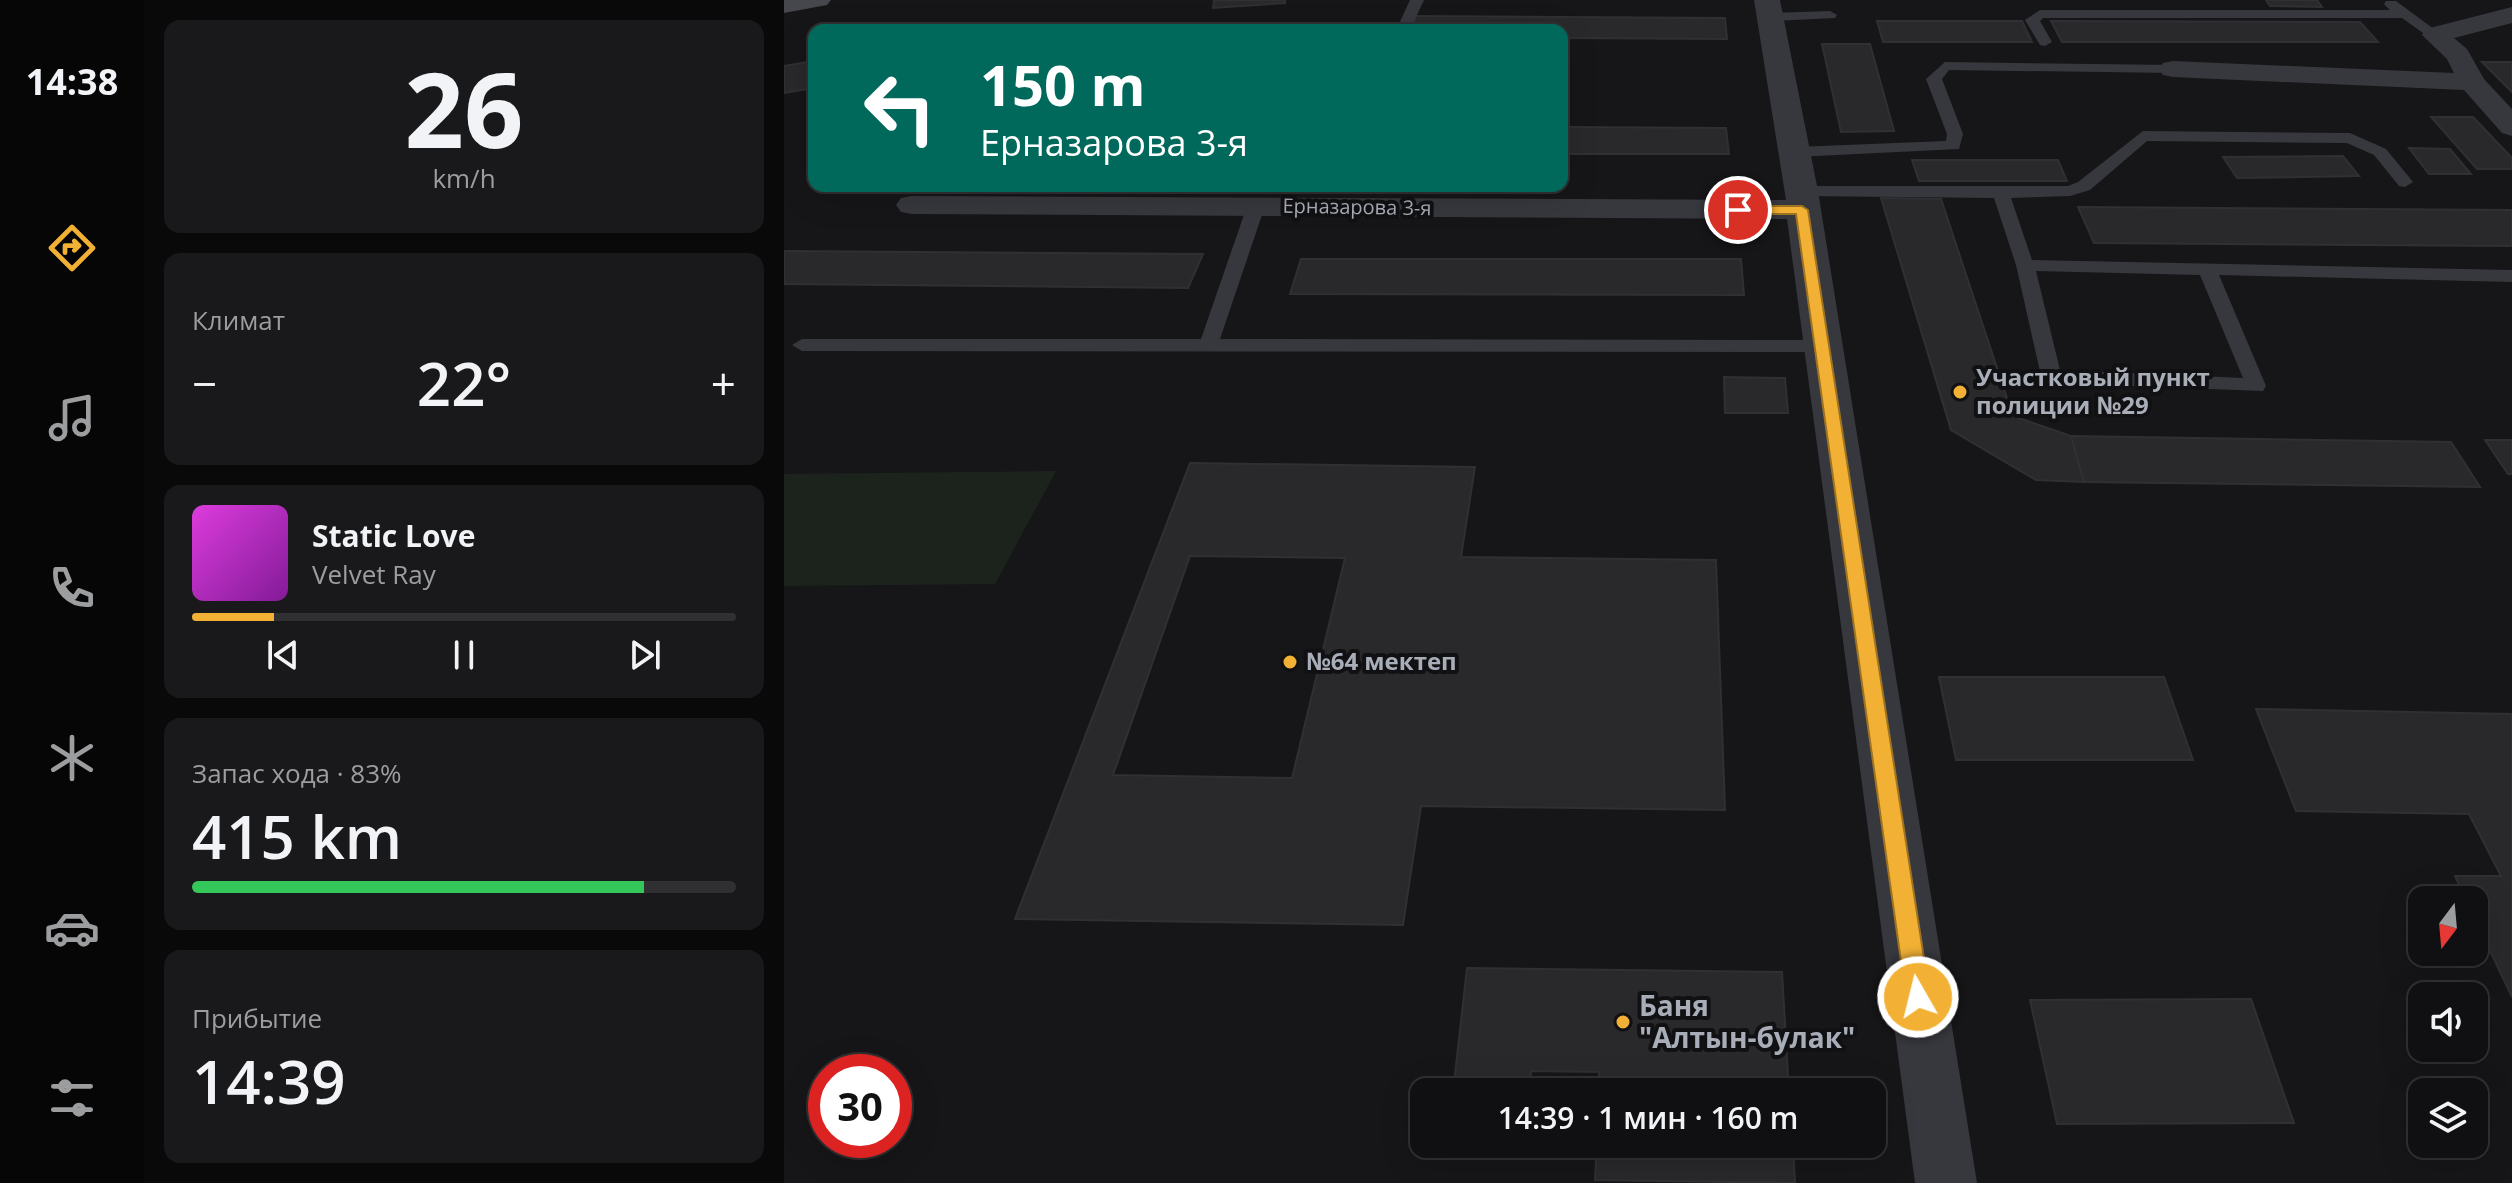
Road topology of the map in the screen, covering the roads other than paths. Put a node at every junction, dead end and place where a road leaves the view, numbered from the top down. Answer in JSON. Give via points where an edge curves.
{"nodes":[{"id":1,"x":818,"y":0,"type":"edge"},
{"id":2,"x":1417,"y":0,"type":"edge"},
{"id":3,"x":2385,"y":0,"type":"edge"},
{"id":4,"x":784,"y":5,"type":"edge"},
{"id":5,"x":1768,"y":9,"type":"edge"},
{"id":6,"x":2405,"y":14,"type":"junction"},
{"id":7,"x":1830,"y":15,"type":"dead end"},
{"id":8,"x":2512,"y":15,"type":"edge"},
{"id":9,"x":1406,"y":24,"type":"edge"},
{"id":10,"x":2435,"y":35,"type":"junction"},
{"id":11,"x":2045,"y":42,"type":"dead end"},
{"id":12,"x":2173,"y":69,"type":"joint"},
{"id":13,"x":2472,"y":82,"type":"junction"},
{"id":14,"x":2512,"y":127,"type":"edge"},
{"id":15,"x":2405,"y":182,"type":"dead end"},
{"id":16,"x":1800,"y":184,"type":"junction"},
{"id":17,"x":2001,"y":193,"type":"junction"},
{"id":18,"x":912,"y":205,"type":"dead end"},
{"id":19,"x":1256,"y":206,"type":"junction"},
{"id":20,"x":2025,"y":265,"type":"junction"},
{"id":21,"x":2207,"y":269,"type":"junction"},
{"id":22,"x":2511,"y":277,"type":"edge"},
{"id":23,"x":802,"y":345,"type":"dead end"},
{"id":24,"x":1208,"y":346,"type":"junction"},
{"id":25,"x":1822,"y":346,"type":"junction"},
{"id":26,"x":1946,"y":1183,"type":"edge"}],
"edges":[{"from":1,"to":4,"type":"main road"},
{"from":2,"to":9,"type":"lane"},
{"from":3,"to":6,"type":"lane"},
{"from":5,"to":7,"type":"lane"},
{"from":5,"to":16,"type":"street"},
{"from":6,"to":10,"type":"lane"},
{"from":6,"to":11,"type":"lane","via":[[2040,14],[2032,20]]},
{"from":8,"to":10,"type":"street"},
{"from":10,"to":13,"type":"street","via":[[2458,55]]},
{"from":12,"to":13,"type":"street"},
{"from":12,"to":16,"type":"lane","via":[[1945,66],[1934,79],[1955,134],[1953,146]]},
{"from":13,"to":14,"type":"street"},
{"from":15,"to":17,"type":"lane","via":[[2380,152],[2350,138],[2143,136],[2084,186]]},
{"from":16,"to":17,"type":"lane"},
{"from":16,"to":19,"type":"street","name":"Ерназарова 3-я"},
{"from":16,"to":25,"type":"street"},
{"from":17,"to":20,"type":"lane"},
{"from":18,"to":19,"type":"street","name":"Ерназарова 3-я"},
{"from":19,"to":24,"type":"lane"},
{"from":20,"to":21,"type":"lane"},
{"from":20,"to":21,"type":"lane","via":[[2051,376],[2256,386]]},
{"from":21,"to":22,"type":"lane"},
{"from":23,"to":24,"type":"lane"},
{"from":24,"to":25,"type":"lane"},
{"from":25,"to":26,"type":"street"}]}
